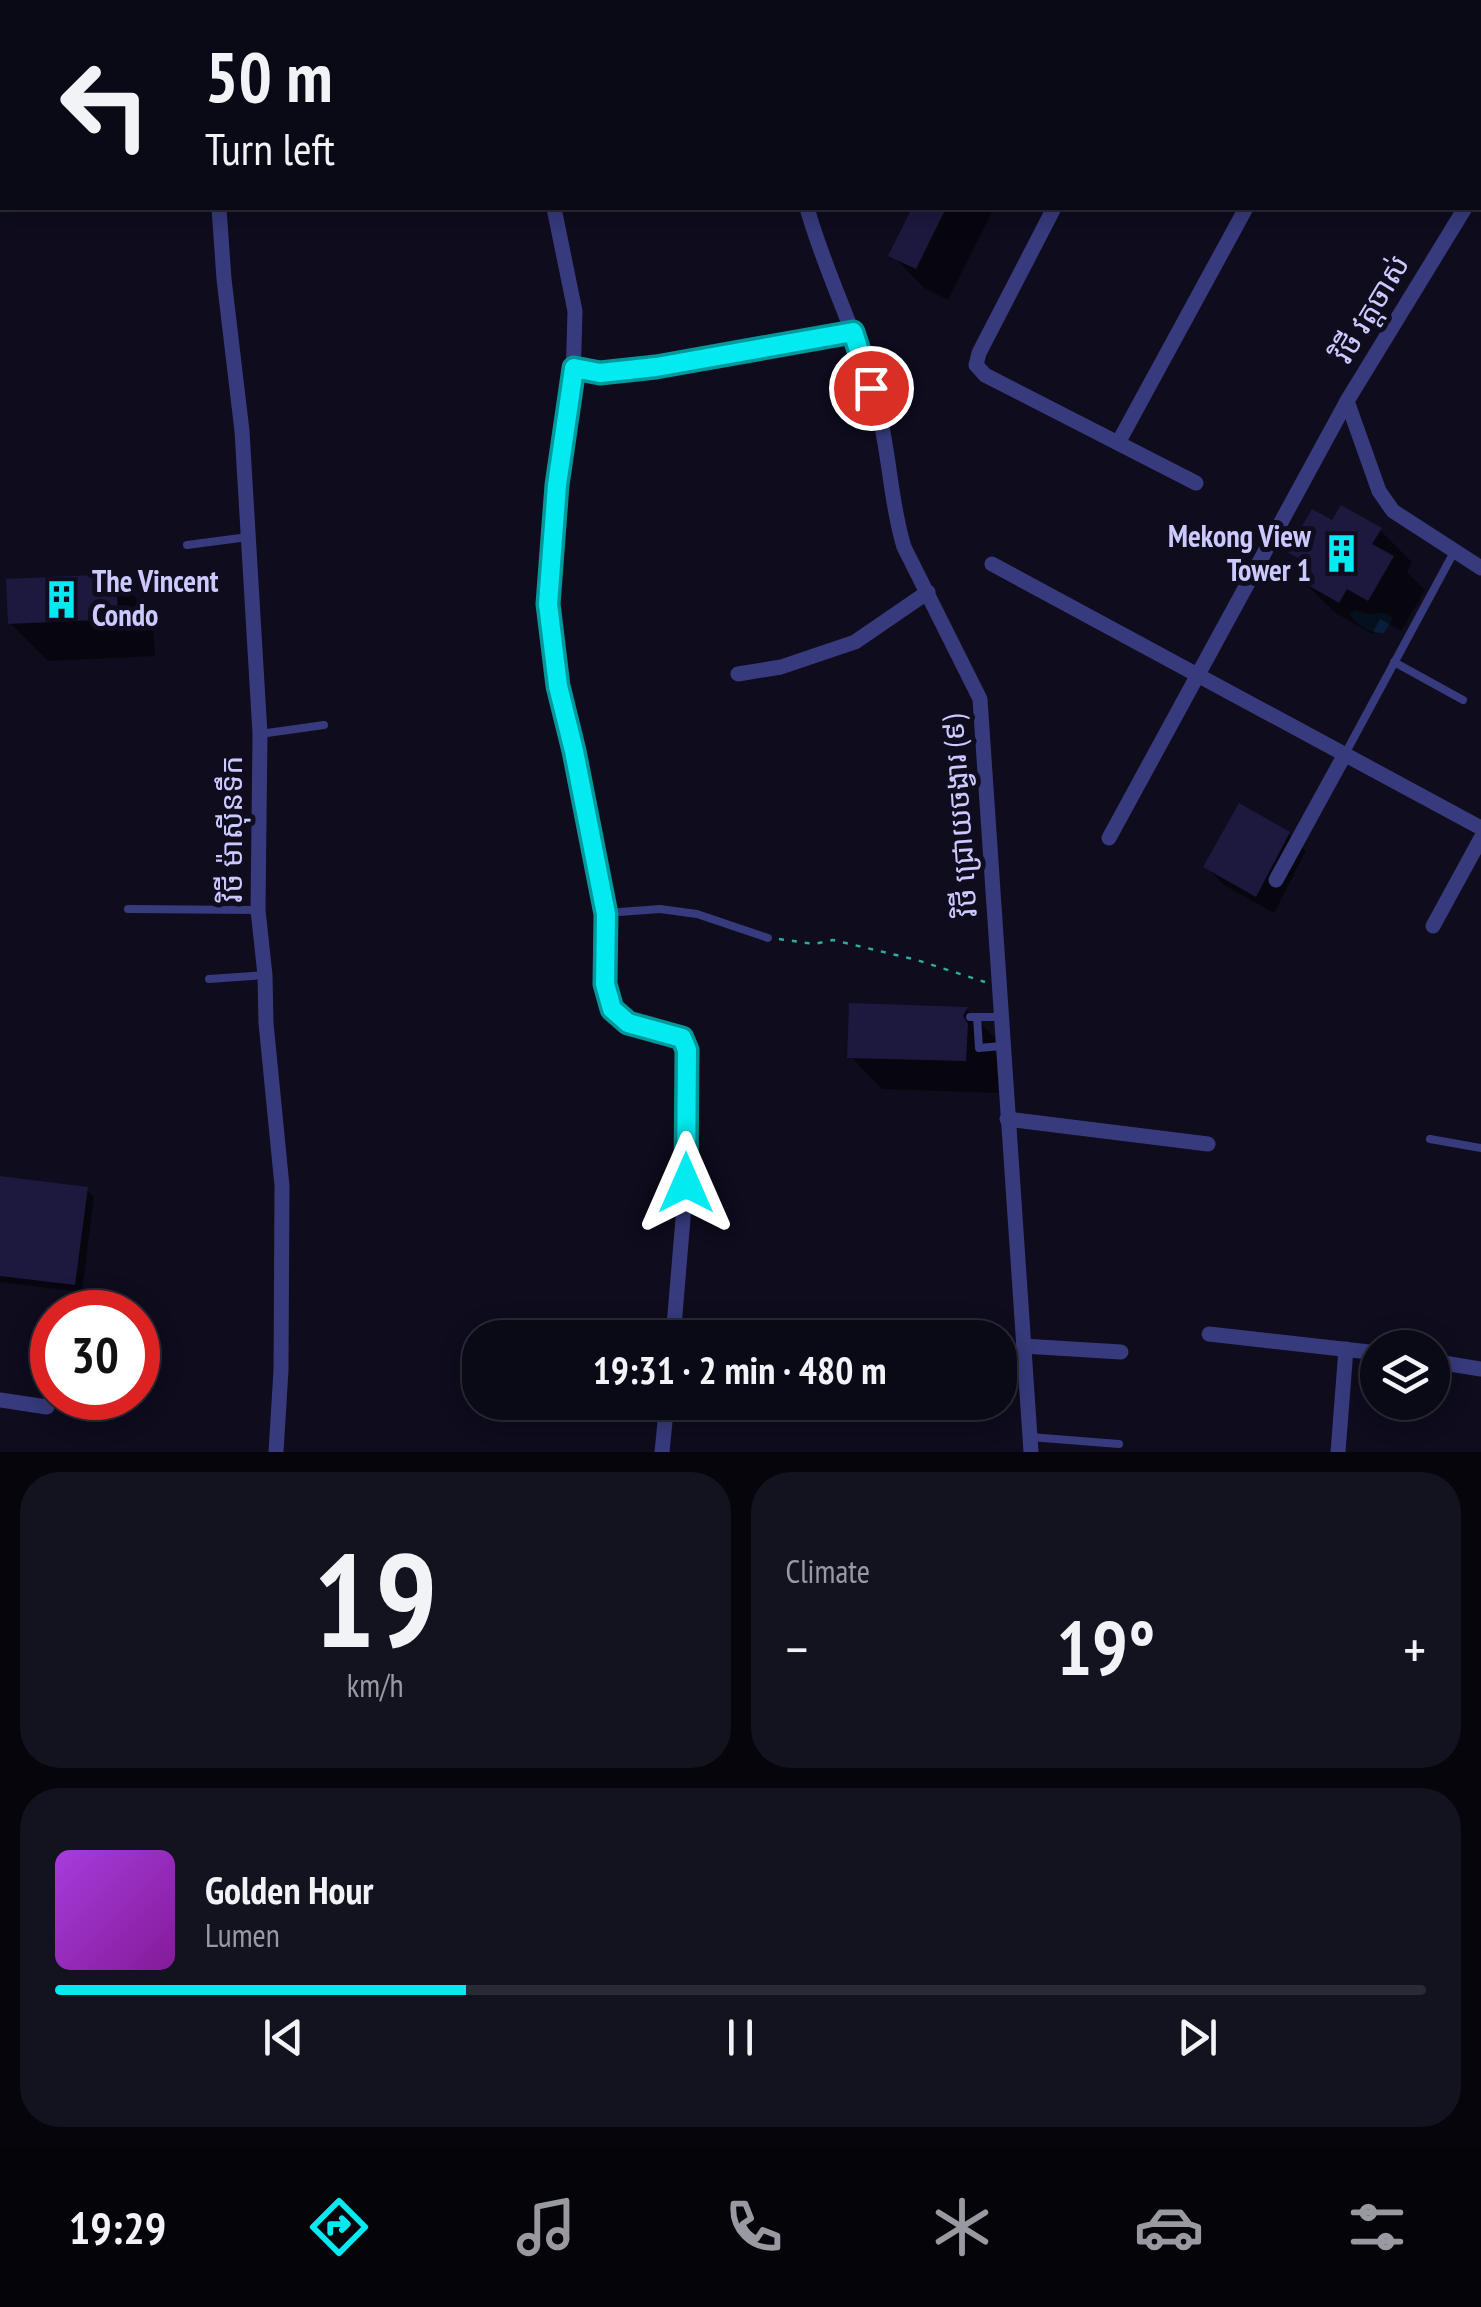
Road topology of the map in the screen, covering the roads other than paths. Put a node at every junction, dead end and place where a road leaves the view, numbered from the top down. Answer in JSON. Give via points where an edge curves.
{"nodes":[{"id":1,"x":219,"y":210,"type":"edge"},
{"id":2,"x":554,"y":210,"type":"edge"},
{"id":3,"x":808,"y":210,"type":"edge"},
{"id":4,"x":1053,"y":210,"type":"edge"},
{"id":5,"x":1245,"y":210,"type":"edge"},
{"id":6,"x":1464,"y":210,"type":"edge"},
{"id":7,"x":853,"y":332,"type":"junction"},
{"id":8,"x":574,"y":368,"type":"junction"},
{"id":9,"x":1347,"y":401,"type":"junction"},
{"id":10,"x":1118,"y":443,"type":"junction"},
{"id":11,"x":1196,"y":483,"type":"dead end"},
{"id":12,"x":248,"y":537,"type":"junction"},
{"id":13,"x":187,"y":545,"type":"dead end"},
{"id":14,"x":1454,"y":552,"type":"junction"},
{"id":15,"x":992,"y":564,"type":"dead end"},
{"id":16,"x":1481,"y":568,"type":"edge"},
{"id":17,"x":928,"y":592,"type":"junction"},
{"id":18,"x":1394,"y":662,"type":"junction"},
{"id":19,"x":738,"y":674,"type":"dead end"},
{"id":20,"x":1198,"y":674,"type":"junction"},
{"id":21,"x":1463,"y":700,"type":"dead end"},
{"id":22,"x":324,"y":724,"type":"dead end"},
{"id":23,"x":260,"y":734,"type":"junction"},
{"id":24,"x":1346,"y":754,"type":"junction"},
{"id":25,"x":1481,"y":828,"type":"edge"},
{"id":26,"x":1110,"y":838,"type":"dead end"},
{"id":27,"x":1481,"y":838,"type":"edge"},
{"id":28,"x":1276,"y":880,"type":"dead end"},
{"id":29,"x":128,"y":910,"type":"dead end"},
{"id":30,"x":258,"y":910,"type":"junction"},
{"id":31,"x":606,"y":914,"type":"junction"},
{"id":32,"x":1434,"y":926,"type":"dead end"},
{"id":33,"x":768,"y":938,"type":"road end"},
{"id":34,"x":264,"y":975,"type":"junction"},
{"id":35,"x":209,"y":979,"type":"dead end"},
{"id":36,"x":1001,"y":1017,"type":"junction"},
{"id":37,"x":1002,"y":1046,"type":"junction"},
{"id":38,"x":1006,"y":1119,"type":"junction"},
{"id":39,"x":1430,"y":1139,"type":"dead end"},
{"id":40,"x":1208,"y":1144,"type":"dead end"},
{"id":41,"x":1481,"y":1148,"type":"edge"},
{"id":42,"x":675,"y":1320,"type":"edge"},
{"id":43,"x":1209,"y":1334,"type":"dead end"},
{"id":44,"x":1023,"y":1346,"type":"junction"},
{"id":45,"x":1346,"y":1349,"type":"junction"},
{"id":46,"x":1360,"y":1351,"type":"edge"},
{"id":47,"x":1121,"y":1352,"type":"dead end"},
{"id":48,"x":1450,"y":1364,"type":"edge"},
{"id":49,"x":1481,"y":1369,"type":"edge"},
{"id":50,"x":0,"y":1400,"type":"edge"},
{"id":51,"x":30,"y":1404,"type":"edge"},
{"id":52,"x":665,"y":1420,"type":"edge"},
{"id":53,"x":1030,"y":1444,"type":"edge"},
{"id":54,"x":1119,"y":1444,"type":"dead end"},
{"id":55,"x":276,"y":1452,"type":"edge"},
{"id":56,"x":662,"y":1452,"type":"edge"},
{"id":57,"x":1338,"y":1452,"type":"edge"}],
"edges":[{"from":1,"to":12,"type":"street","name":"វិថី ម៉ាស៊ីនទឹក"},
{"from":2,"to":8,"type":"street","via":[[575,311]]},
{"from":3,"to":7,"type":"street","name":"វិថី ជ្រោយចង្វារ (៩)"},
{"from":4,"to":10,"type":"street","via":[[976,365]]},
{"from":5,"to":10,"type":"street"},
{"from":6,"to":9,"type":"street","name":"វិថី វត្តចាស់"},
{"from":7,"to":8,"type":"street","via":[[656,367],[600,373]]},
{"from":7,"to":17,"type":"street","name":"វិថី ជ្រោយចង្វារ (៩)","via":[[880,417],[901,538]]},
{"from":8,"to":31,"type":"street","via":[[548,604],[558,686]]},
{"from":9,"to":14,"type":"street","name":"វិថី វត្តចាស់","via":[[1393,511]]},
{"from":9,"to":20,"type":"street"},
{"from":10,"to":11,"type":"street"},
{"from":12,"to":13,"type":"lane"},
{"from":12,"to":23,"type":"street","name":"វិថី ម៉ាស៊ីនទឹក"},
{"from":14,"to":16,"type":"street","name":"វិថី វត្តចាស់"},
{"from":14,"to":18,"type":"lane"},
{"from":15,"to":20,"type":"street"},
{"from":17,"to":19,"type":"street","via":[[855,642]]},
{"from":17,"to":36,"type":"street","name":"វិថី ជ្រោយចង្វារ (៩)","via":[[980,699]]},
{"from":18,"to":21,"type":"lane"},
{"from":18,"to":24,"type":"lane"},
{"from":20,"to":24,"type":"street"},
{"from":20,"to":26,"type":"street"},
{"from":22,"to":23,"type":"lane"},
{"from":23,"to":30,"type":"street","name":"វិថី ម៉ាស៊ីនទឹក"},
{"from":24,"to":25,"type":"street"},
{"from":24,"to":28,"type":"street"},
{"from":27,"to":32,"type":"street"},
{"from":29,"to":30,"type":"lane"},
{"from":30,"to":34,"type":"street","name":"វិថី ម៉ាស៊ីនទឹក"},
{"from":31,"to":33,"type":"lane","via":[[697,914]]},
{"from":31,"to":42,"type":"street","via":[[605,984],[612,1009],[628,1023],[682,1038],[687,1050],[686,1183]]},
{"from":34,"to":35,"type":"lane"},
{"from":34,"to":55,"type":"street","name":"វិថី ម៉ាស៊ីនទឹក","via":[[282,1186]]},
{"from":36,"to":37,"type":"street","name":"វិថី ជ្រោយចង្វារ (៩)"},
{"from":36,"to":37,"type":"lane","via":[[973,1017],[978,1048]]},
{"from":37,"to":38,"type":"street","name":"វិថី ជ្រោយចង្វារ (៩)"},
{"from":38,"to":40,"type":"street"},
{"from":38,"to":44,"type":"street","name":"វិថី ជ្រោយចង្វារ (៩)"},
{"from":39,"to":41,"type":"lane"},
{"from":43,"to":45,"type":"street"},
{"from":44,"to":47,"type":"street"},
{"from":44,"to":53,"type":"street","name":"វិថី ជ្រោយចង្វារ (៩)"},
{"from":45,"to":46,"type":"street"},
{"from":45,"to":57,"type":"street"},
{"from":48,"to":49,"type":"street"},
{"from":50,"to":51,"type":"street"},
{"from":52,"to":56,"type":"street"},
{"from":53,"to":54,"type":"lane"}]}
